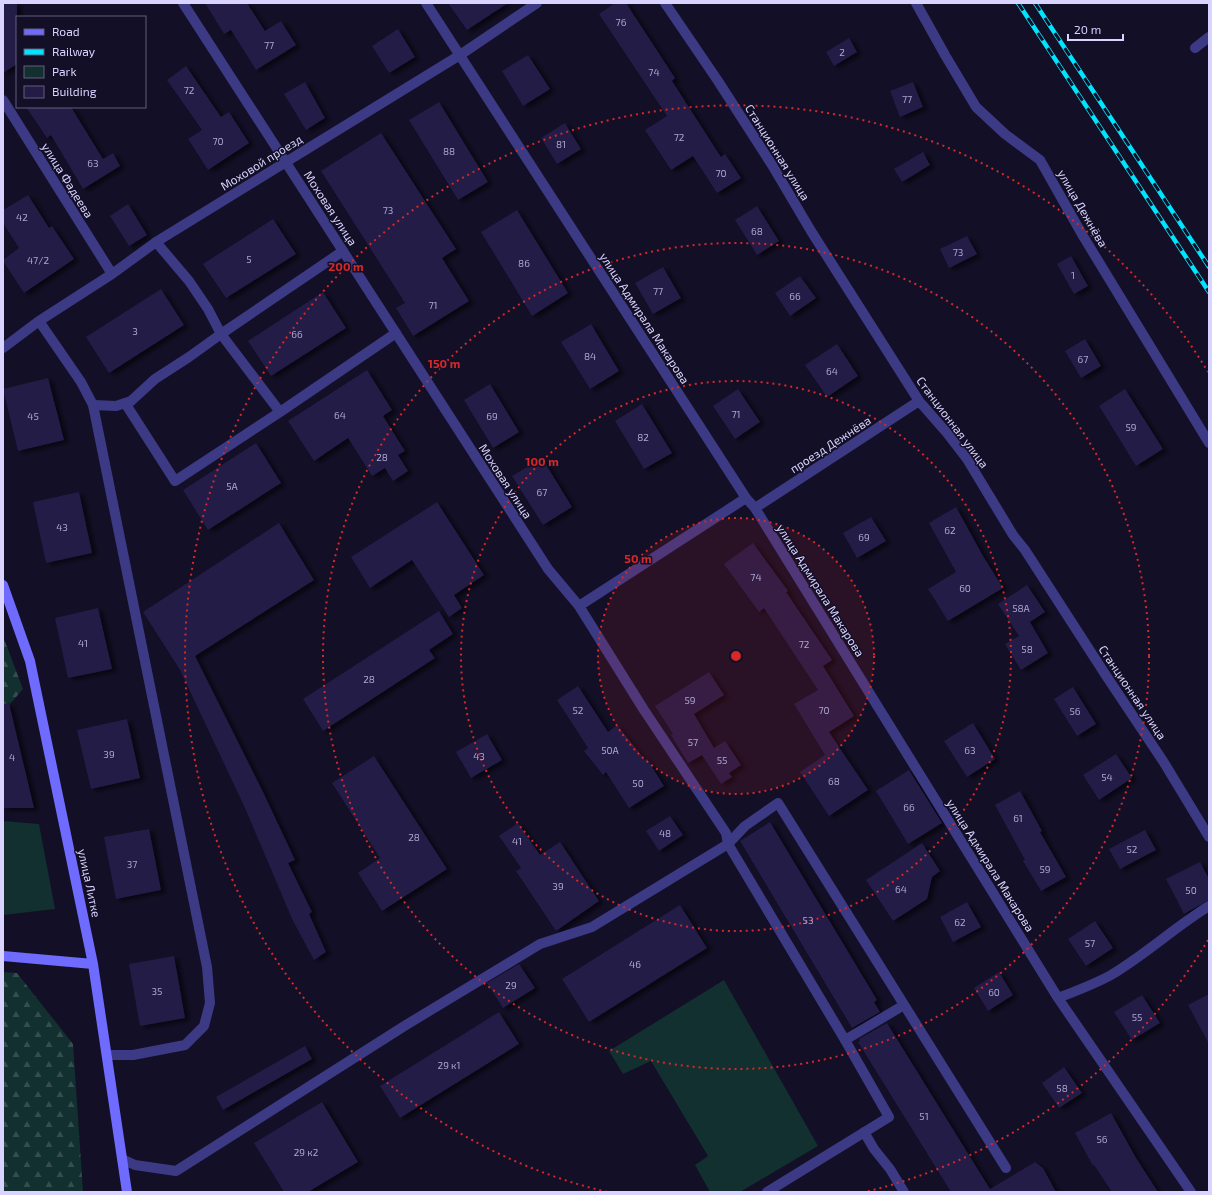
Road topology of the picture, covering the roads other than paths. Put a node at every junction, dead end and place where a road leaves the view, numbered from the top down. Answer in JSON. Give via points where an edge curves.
{"nodes":[{"id":1,"x":182,"y":3,"type":"edge"},
{"id":2,"x":426,"y":3,"type":"edge"},
{"id":3,"x":537,"y":3,"type":"edge"},
{"id":4,"x":665,"y":3,"type":"edge"},
{"id":5,"x":916,"y":3,"type":"edge"},
{"id":6,"x":1209,"y":37,"type":"edge"},
{"id":7,"x":1195,"y":48,"type":"dead end"},
{"id":8,"x":460,"y":55,"type":"junction"},
{"id":9,"x":3,"y":100,"type":"edge"},
{"id":10,"x":285,"y":163,"type":"junction"},
{"id":11,"x":156,"y":242,"type":"junction"},
{"id":12,"x":343,"y":251,"type":"junction"},
{"id":13,"x":112,"y":274,"type":"junction"},
{"id":14,"x":38,"y":321,"type":"junction"},
{"id":15,"x":396,"y":333,"type":"junction"},
{"id":16,"x":221,"y":334,"type":"junction"},
{"id":17,"x":3,"y":348,"type":"edge"},
{"id":18,"x":919,"y":401,"type":"junction"},
{"id":19,"x":125,"y":403,"type":"junction"},
{"id":20,"x":93,"y":405,"type":"junction"},
{"id":21,"x":280,"y":412,"type":"junction"},
{"id":22,"x":1209,"y":443,"type":"edge"},
{"id":23,"x":746,"y":498,"type":"junction"},
{"id":24,"x":755,"y":508,"type":"junction"},
{"id":25,"x":3,"y":585,"type":"edge"},
{"id":26,"x":579,"y":606,"type":"junction"},
{"id":27,"x":1209,"y":837,"type":"edge"},
{"id":28,"x":728,"y":844,"type":"junction"},
{"id":29,"x":1209,"y":906,"type":"edge"},
{"id":30,"x":3,"y":956,"type":"edge"},
{"id":31,"x":93,"y":964,"type":"junction"},
{"id":32,"x":1058,"y":998,"type":"junction"},
{"id":33,"x":904,"y":1005,"type":"junction"},
{"id":34,"x":845,"y":1040,"type":"junction"},
{"id":35,"x":107,"y":1056,"type":"junction"},
{"id":36,"x":864,"y":1132,"type":"junction"},
{"id":37,"x":122,"y":1159,"type":"junction"},
{"id":38,"x":1006,"y":1168,"type":"dead end"},
{"id":39,"x":127,"y":1192,"type":"edge"},
{"id":40,"x":767,"y":1192,"type":"edge"},
{"id":41,"x":904,"y":1192,"type":"edge"},
{"id":42,"x":1191,"y":1192,"type":"edge"}],
"edges":[{"from":1,"to":10,"type":"street","name":"Моховая улица"},
{"from":2,"to":8,"type":"street","name":"улица Адмирала Макарова"},
{"from":3,"to":8,"type":"street","name":"Моховой проезд"},
{"from":4,"to":18,"type":"street","name":"Станционная улица","via":[[772,165]]},
{"from":5,"to":22,"type":"street","name":"улица Дежнёва","via":[[976,107],[1005,134],[1040,160],[1083,236]]},
{"from":6,"to":7,"type":"street"},
{"from":8,"to":10,"type":"street","name":"Моховой проезд"},
{"from":8,"to":23,"type":"street","name":"улица Адмирала Макарова"},
{"from":9,"to":13,"type":"street","name":"улица Фадеева"},
{"from":10,"to":11,"type":"street","name":"Моховой проезд"},
{"from":10,"to":12,"type":"street","name":"Моховая улица"},
{"from":11,"to":13,"type":"street","name":"Моховой проезд"},
{"from":11,"to":16,"type":"street","via":[[189,281]]},
{"from":12,"to":15,"type":"street","name":"Моховая улица"},
{"from":12,"to":16,"type":"street"},
{"from":13,"to":14,"type":"street","name":"Моховой проезд"},
{"from":14,"to":17,"type":"street","name":"Моховой проезд"},
{"from":14,"to":20,"type":"street","via":[[81,382]]},
{"from":15,"to":21,"type":"street"},
{"from":15,"to":26,"type":"street","name":"Моховая улица","via":[[548,569]]},
{"from":16,"to":19,"type":"street","via":[[154,379],[131,401]]},
{"from":16,"to":21,"type":"street"},
{"from":18,"to":24,"type":"street","name":"проезд Дежнёва"},
{"from":18,"to":27,"type":"street","name":"Станционная улица","via":[[967,458],[1013,535],[1163,761]]},
{"from":19,"to":20,"type":"street","via":[[116,406]]},
{"from":19,"to":21,"type":"street","via":[[175,481]]},
{"from":20,"to":35,"type":"street","via":[[207,967],[210,1004],[204,1026],[185,1045],[133,1055]]},
{"from":23,"to":24,"type":"street","name":"улица Адмирала Макарова"},
{"from":23,"to":26,"type":"street"},
{"from":24,"to":32,"type":"street","name":"улица Адмирала Макарова"},
{"from":25,"to":31,"type":"main road","name":"улица Литке","via":[[30,660]]},
{"from":26,"to":28,"type":"street","name":"Моховая улица","via":[[726,833]]},
{"from":28,"to":33,"type":"street","via":[[745,826],[778,803]]},
{"from":28,"to":34,"type":"street","name":"Моховая улица"},
{"from":28,"to":37,"type":"street","via":[[592,927],[540,944],[406,1025],[176,1171],[135,1165]]},
{"from":29,"to":32,"type":"street","via":[[1110,975]]},
{"from":30,"to":31,"type":"main road"},
{"from":31,"to":35,"type":"main road","name":"улица Литке"},
{"from":32,"to":42,"type":"street","name":"улица Адмирала Макарова"},
{"from":33,"to":34,"type":"street"},
{"from":33,"to":38,"type":"street"},
{"from":34,"to":36,"type":"street","name":"Моховая улица","via":[[889,1118]]},
{"from":35,"to":37,"type":"main road","name":"улица Литке"},
{"from":36,"to":40,"type":"street"},
{"from":36,"to":41,"type":"street"},
{"from":37,"to":39,"type":"main road","name":"улица Литке"}]}
